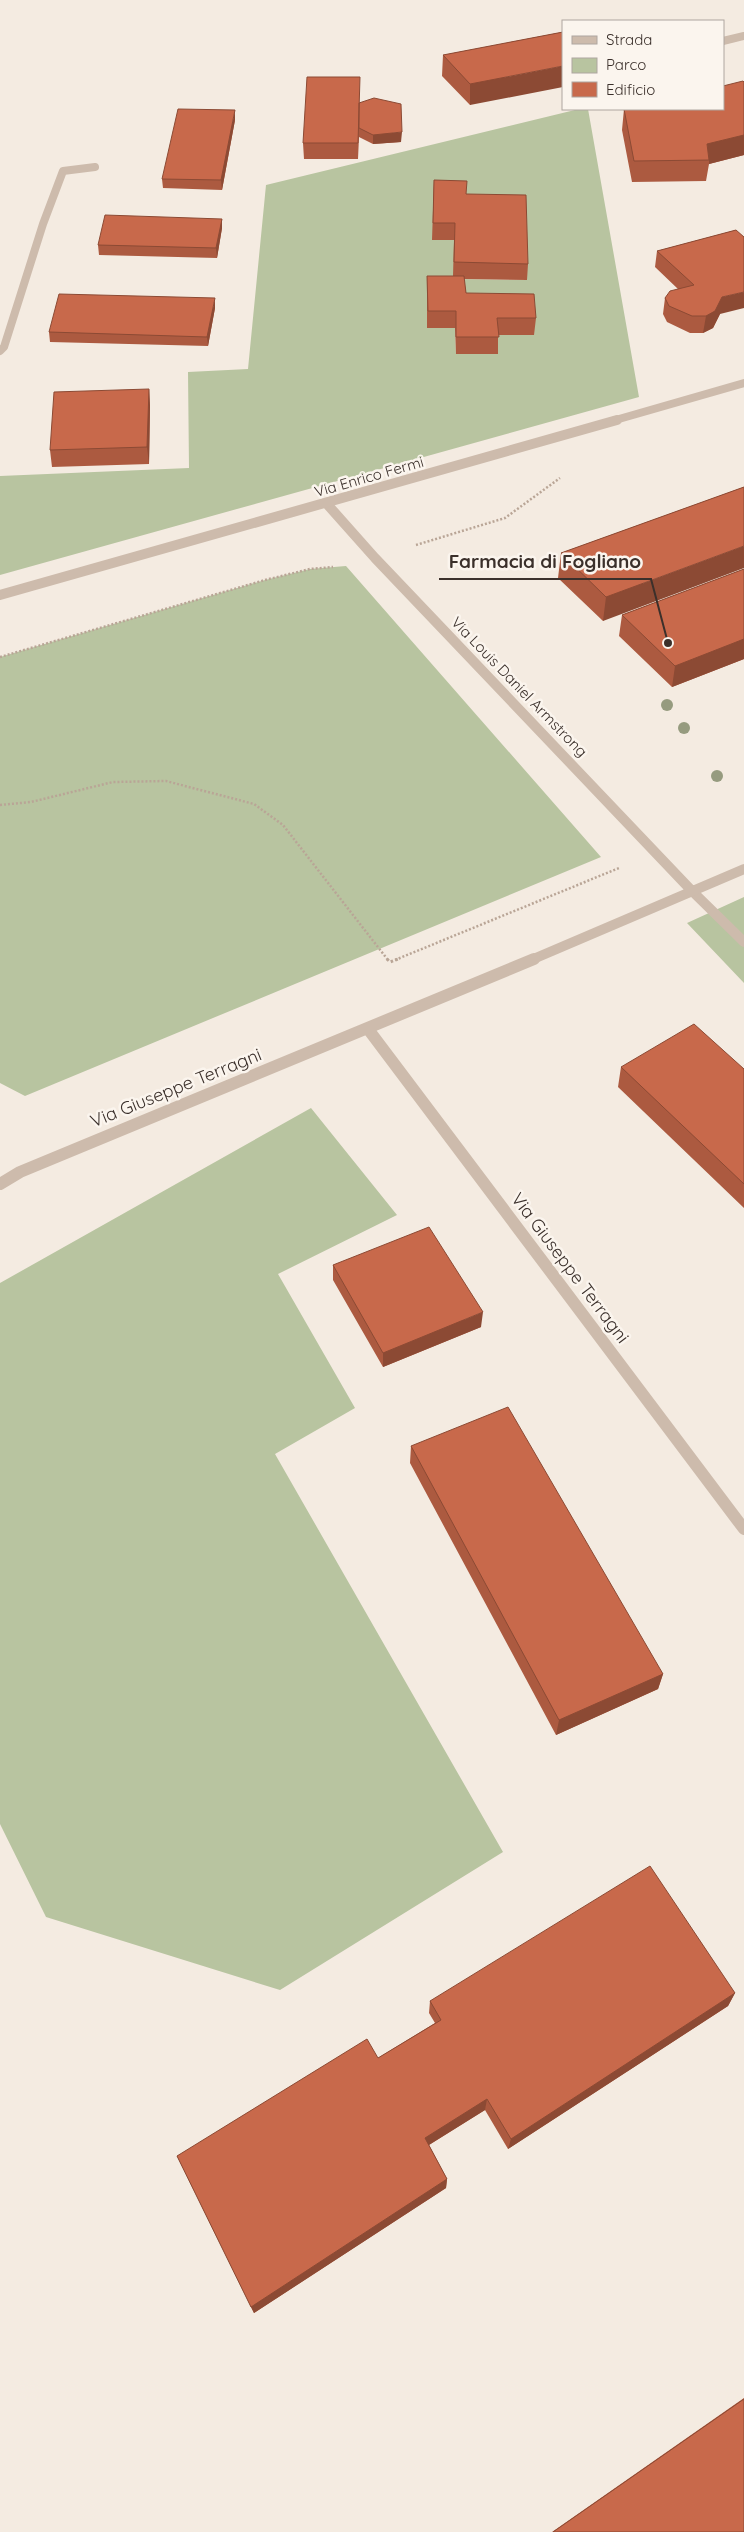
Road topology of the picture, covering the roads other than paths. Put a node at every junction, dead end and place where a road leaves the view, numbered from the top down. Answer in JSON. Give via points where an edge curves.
{"nodes":[{"id":1,"x":742,"y":38,"type":"edge"},
{"id":2,"x":724,"y":41,"type":"edge"},
{"id":3,"x":95,"y":167,"type":"dead end"},
{"id":4,"x":0,"y":351,"type":"edge"},
{"id":5,"x":744,"y":382,"type":"edge"},
{"id":6,"x":327,"y":504,"type":"junction"},
{"id":7,"x":0,"y":595,"type":"edge"},
{"id":8,"x":744,"y":869,"type":"edge"},
{"id":9,"x":691,"y":890,"type":"junction"},
{"id":10,"x":744,"y":942,"type":"edge"},
{"id":11,"x":368,"y":1029,"type":"junction"},
{"id":12,"x":0,"y":1184,"type":"edge"},
{"id":13,"x":744,"y":1529,"type":"edge"}],
"edges":[{"from":1,"to":2,"type":"street"},
{"from":3,"to":4,"type":"street","via":[[63,171]]},
{"from":5,"to":6,"type":"street","name":"Via Enrico Fermi"},
{"from":6,"to":7,"type":"street","name":"Via Enrico Fermi"},
{"from":6,"to":9,"type":"street","name":"Via Louis Daniel Armstrong"},
{"from":8,"to":9,"type":"street","name":"Via Giuseppe Terragni"},
{"from":9,"to":10,"type":"street","name":"Via Louis Daniel Armstrong"},
{"from":9,"to":11,"type":"street","name":"Via Giuseppe Terragni"},
{"from":11,"to":12,"type":"street","name":"Via Giuseppe Terragni","via":[[20,1172]]},
{"from":11,"to":13,"type":"street","name":"Via Giuseppe Terragni"}]}
